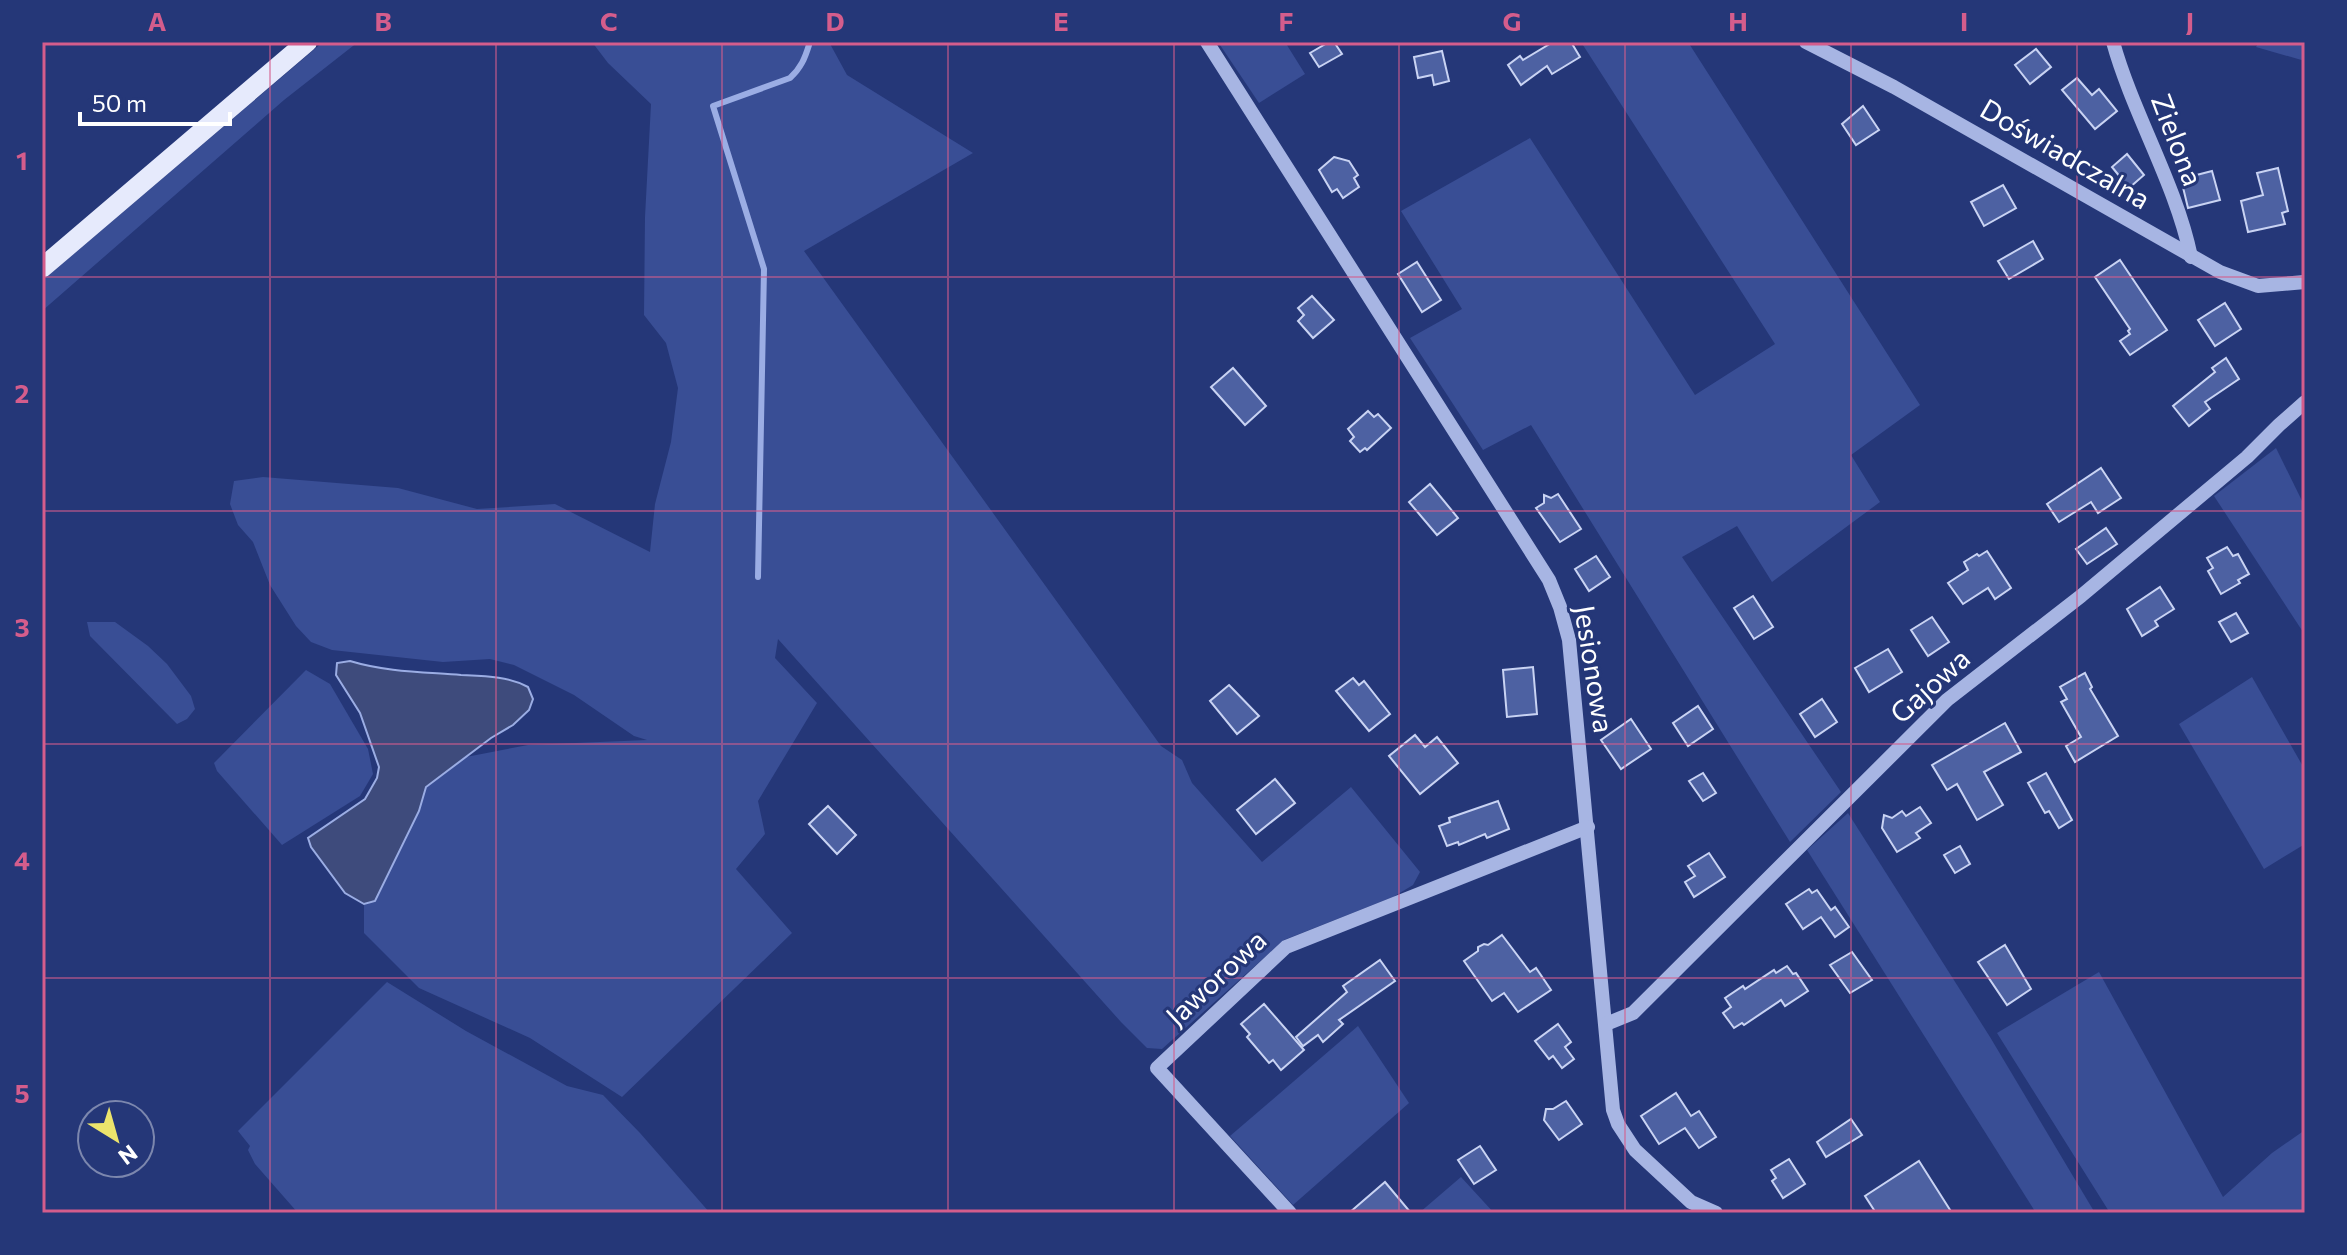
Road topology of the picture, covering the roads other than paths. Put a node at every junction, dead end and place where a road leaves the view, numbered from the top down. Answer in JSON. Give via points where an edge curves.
{"nodes":[{"id":1,"x":307,"y":42,"type":"edge"},
{"id":2,"x":1207,"y":42,"type":"edge"},
{"id":3,"x":1806,"y":42,"type":"edge"},
{"id":4,"x":2113,"y":42,"type":"edge"},
{"id":5,"x":2191,"y":257,"type":"junction"},
{"id":6,"x":42,"y":268,"type":"edge"},
{"id":7,"x":2305,"y":282,"type":"edge"},
{"id":8,"x":2305,"y":402,"type":"edge"},
{"id":9,"x":1588,"y":827,"type":"junction"},
{"id":10,"x":1606,"y":1024,"type":"junction"},
{"id":11,"x":1290,"y":1213,"type":"edge"},
{"id":12,"x":1716,"y":1213,"type":"edge"}],
"edges":[{"from":1,"to":6,"type":"main road"},
{"from":2,"to":9,"type":"street","name":"Jesionowa","via":[[1549,580],[1569,640]]},
{"from":3,"to":5,"type":"street","name":"Doświadczalna"},
{"from":4,"to":5,"type":"street","name":"Zielona"},
{"from":5,"to":7,"type":"street","name":"Doświadczalna","via":[[2258,286]]},
{"from":8,"to":10,"type":"street","name":"Gajowa","via":[[2081,596],[1947,700],[1633,1013]]},
{"from":9,"to":10,"type":"street","name":"Jesionowa"},
{"from":9,"to":11,"type":"street","name":"Jaworowa","via":[[1286,947],[1157,1068]]},
{"from":10,"to":12,"type":"street","name":"Jesionowa","via":[[1613,1110],[1624,1135],[1691,1202]]}]}
